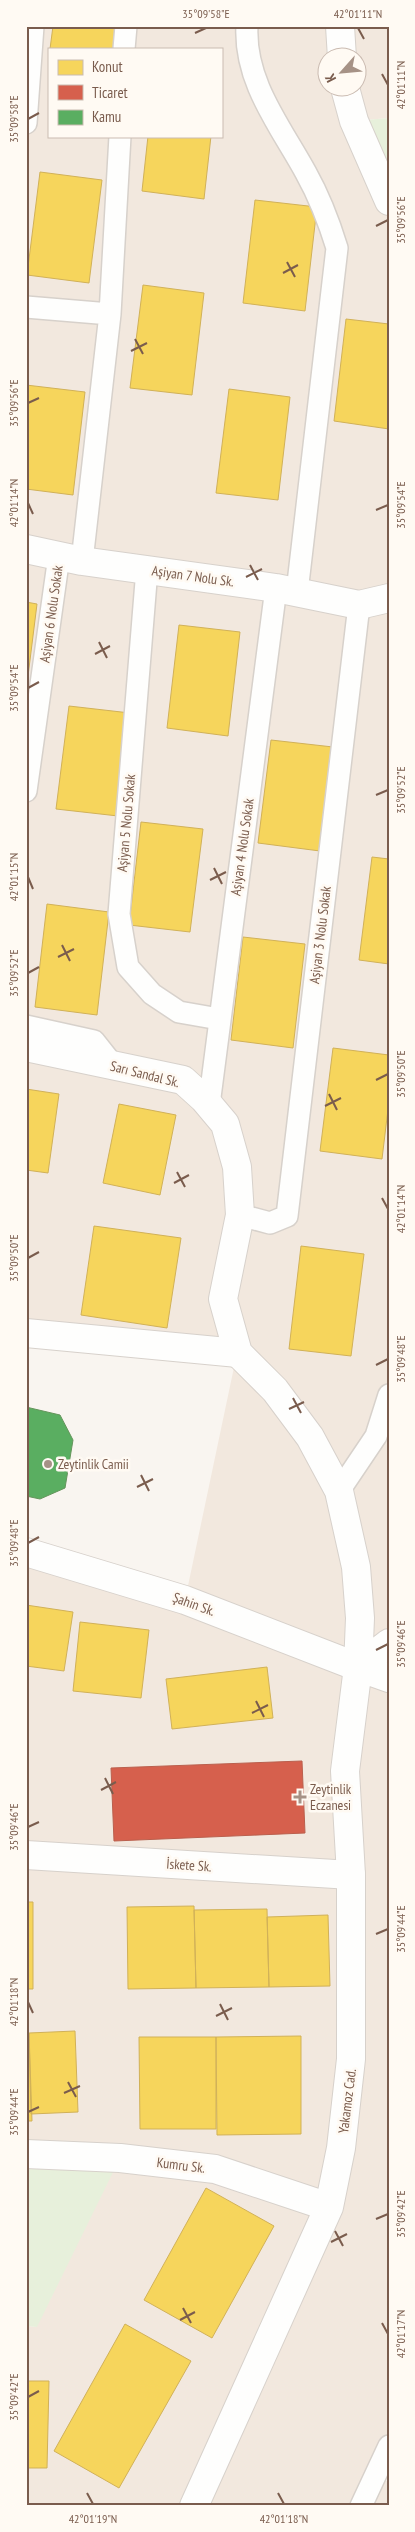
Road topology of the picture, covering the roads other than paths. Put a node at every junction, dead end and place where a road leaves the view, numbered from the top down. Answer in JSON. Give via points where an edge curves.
{"nodes":[{"id":1,"x":33,"y":26,"type":"edge"},
{"id":2,"x":126,"y":26,"type":"edge"},
{"id":3,"x":247,"y":26,"type":"edge"},
{"id":4,"x":340,"y":26,"type":"edge"},
{"id":5,"x":124,"y":48,"type":"edge"},
{"id":6,"x":341,"y":48,"type":"edge"},
{"id":7,"x":348,"y":98,"type":"edge"},
{"id":8,"x":26,"y":123,"type":"edge"},
{"id":9,"x":120,"y":138,"type":"edge"},
{"id":10,"x":389,"y":201,"type":"edge"},
{"id":11,"x":26,"y":308,"type":"edge"},
{"id":12,"x":110,"y":314,"type":"junction"},
{"id":13,"x":26,"y":550,"type":"edge"},
{"id":14,"x":70,"y":559,"type":"junction"},
{"id":15,"x":147,"y":569,"type":"junction"},
{"id":16,"x":287,"y":590,"type":"junction"},
{"id":17,"x":389,"y":598,"type":"edge"},
{"id":18,"x":358,"y":605,"type":"junction"},
{"id":19,"x":26,"y":791,"type":"edge"},
{"id":20,"x":219,"y":1018,"type":"junction"},
{"id":21,"x":26,"y":1026,"type":"edge"},
{"id":22,"x":26,"y":1047,"type":"edge"},
{"id":23,"x":113,"y":1065,"type":"junction"},
{"id":24,"x":209,"y":1105,"type":"junction"},
{"id":25,"x":240,"y":1215,"type":"junction"},
{"id":26,"x":26,"y":1333,"type":"edge"},
{"id":27,"x":238,"y":1353,"type":"junction"},
{"id":28,"x":389,"y":1395,"type":"edge"},
{"id":29,"x":382,"y":1430,"type":"edge"},
{"id":30,"x":338,"y":1492,"type":"junction"},
{"id":31,"x":26,"y":1552,"type":"edge"},
{"id":32,"x":389,"y":1643,"type":"edge"},
{"id":33,"x":358,"y":1667,"type":"junction"},
{"id":34,"x":389,"y":1678,"type":"edge"},
{"id":35,"x":26,"y":1855,"type":"edge"},
{"id":36,"x":351,"y":1875,"type":"junction"},
{"id":37,"x":26,"y":2154,"type":"edge"},
{"id":38,"x":329,"y":2207,"type":"junction"},
{"id":39,"x":389,"y":2446,"type":"edge"},
{"id":40,"x":194,"y":2506,"type":"edge"},
{"id":41,"x":361,"y":2506,"type":"edge"}],
"edges":[{"from":1,"to":8,"type":"lane"},
{"from":2,"to":5,"type":"lane"},
{"from":3,"to":16,"type":"lane","name":"Aşiyan 4 Nolu Sokak","via":[[246,44],[256,84],[326,212],[337,248]]},
{"from":4,"to":6,"type":"street"},
{"from":7,"to":10,"type":"street"},
{"from":9,"to":12,"type":"lane","name":"Aşiyan 6 Nolu Sokak"},
{"from":11,"to":12,"type":"lane"},
{"from":12,"to":14,"type":"lane","name":"Aşiyan 6 Nolu Sokak"},
{"from":13,"to":14,"type":"street","name":"Aşiyan 7 Nolu Sk."},
{"from":14,"to":15,"type":"street","name":"Aşiyan 7 Nolu Sk."},
{"from":14,"to":19,"type":"lane","name":"Aşiyan 6 Nolu Sokak"},
{"from":15,"to":16,"type":"street","name":"Aşiyan 7 Nolu Sk."},
{"from":15,"to":20,"type":"lane","name":"Aşiyan 5 Nolu Sokak","via":[[119,914],[126,958],[128,967],[152,994],[179,1012]]},
{"from":16,"to":18,"type":"street","name":"Aşiyan 7 Nolu Sk."},
{"from":16,"to":20,"type":"lane","name":"Aşiyan 4 Nolu Sokak"},
{"from":17,"to":18,"type":"street","name":"Aşiyan 7 Nolu Sk."},
{"from":18,"to":25,"type":"lane","name":"Aşiyan 3 Nolu Sokak","via":[[287,1216],[270,1223]]},
{"from":20,"to":24,"type":"lane","name":"Aşiyan 4 Nolu Sokak"},
{"from":21,"to":23,"type":"lane","via":[[94,1041]]},
{"from":22,"to":23,"type":"street","name":"Sarı Sandal Sk."},
{"from":23,"to":24,"type":"street","name":"Sarı Sandal Sk.","via":[[183,1080]]},
{"from":24,"to":25,"type":"street","name":"Sarı Sandal Sk.","via":[[225,1124],[237,1167]]},
{"from":25,"to":27,"type":"street","name":"Sarı Sandal Sk.","via":[[223,1299]]},
{"from":26,"to":27,"type":"street"},
{"from":27,"to":30,"type":"street","name":"Yakamoz Cad.","via":[[275,1390],[310,1437]]},
{"from":28,"to":29,"type":"lane"},
{"from":29,"to":30,"type":"lane"},
{"from":30,"to":33,"type":"street","name":"Yakamoz Cad.","via":[[356,1567],[360,1618]]},
{"from":31,"to":33,"type":"street","name":"Şahin Sk.","via":[[185,1600]]},
{"from":32,"to":33,"type":"street"},
{"from":33,"to":34,"type":"street","name":"Şahin Sk."},
{"from":33,"to":36,"type":"street","name":"Yakamoz Cad.","via":[[345,1771]]},
{"from":35,"to":36,"type":"street","name":"İskete Sk."},
{"from":36,"to":38,"type":"street","name":"Yakamoz Cad.","via":[[351,2059],[341,2148]]},
{"from":37,"to":38,"type":"street","name":"Kumru Sk.","via":[[120,2158],[215,2169]]},
{"from":38,"to":40,"type":"street","name":"Yakamoz Cad."},
{"from":39,"to":41,"type":"lane"}]}
